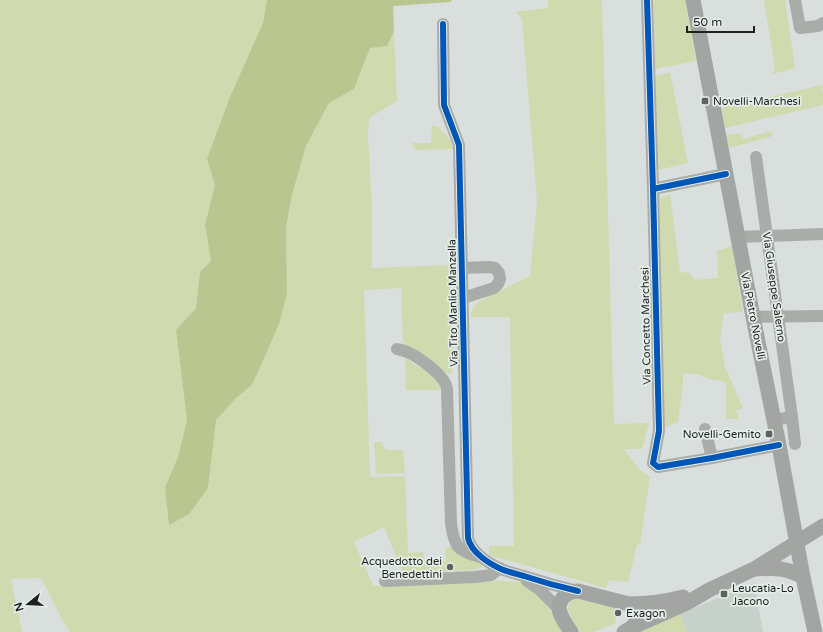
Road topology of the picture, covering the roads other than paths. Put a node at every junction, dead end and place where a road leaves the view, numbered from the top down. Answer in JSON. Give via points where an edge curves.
{"nodes":[{"id":1,"x":647,"y":0,"type":"edge"},
{"id":2,"x":693,"y":0,"type":"edge"},
{"id":3,"x":794,"y":0,"type":"edge"},
{"id":4,"x":823,"y":23,"type":"edge"},
{"id":5,"x":443,"y":24,"type":"dead end"},
{"id":6,"x":756,"y":157,"type":"dead end"},
{"id":7,"x":726,"y":174,"type":"junction"},
{"id":8,"x":654,"y":189,"type":"junction"},
{"id":9,"x":823,"y":234,"type":"edge"},
{"id":10,"x":767,"y":236,"type":"junction"},
{"id":11,"x":738,"y":237,"type":"junction"},
{"id":12,"x":462,"y":268,"type":"junction"},
{"id":13,"x":463,"y":298,"type":"junction"},
{"id":14,"x":823,"y":316,"type":"edge"},
{"id":15,"x":753,"y":317,"type":"junction"},
{"id":16,"x":778,"y":317,"type":"junction"},
{"id":17,"x":397,"y":349,"type":"dead end"},
{"id":18,"x":792,"y":417,"type":"junction"},
{"id":19,"x":773,"y":420,"type":"junction"},
{"id":20,"x":705,"y":428,"type":"dead end"},
{"id":21,"x":795,"y":444,"type":"dead end"},
{"id":22,"x":779,"y":445,"type":"junction"},
{"id":23,"x":712,"y":458,"type":"junction"},
{"id":24,"x":823,"y":526,"type":"edge"},
{"id":25,"x":452,"y":532,"type":"junction"},
{"id":26,"x":468,"y":538,"type":"junction"},
{"id":27,"x":796,"y":542,"type":"junction"},
{"id":28,"x":483,"y":558,"type":"junction"},
{"id":29,"x":500,"y":568,"type":"junction"},
{"id":30,"x":754,"y":569,"type":"junction"},
{"id":31,"x":518,"y":574,"type":"junction"},
{"id":32,"x":802,"y":577,"type":"junction"},
{"id":33,"x":385,"y":581,"type":"dead end"},
{"id":34,"x":709,"y":590,"type":"junction"},
{"id":35,"x":578,"y":591,"type":"junction"},
{"id":36,"x":629,"y":604,"type":"junction"},
{"id":37,"x":559,"y":609,"type":"junction"},
{"id":38,"x":628,"y":630,"type":"edge"},
{"id":39,"x":571,"y":632,"type":"edge"},
{"id":40,"x":814,"y":632,"type":"edge"}],
"edges":[{"from":1,"to":8,"type":"street","name":"Via Concetto Marchesi"},
{"from":2,"to":7,"type":"main road","name":"Via Pietro Novelli"},
{"from":3,"to":4,"type":"street","via":[[800,28]]},
{"from":5,"to":12,"type":"street","name":"Via Tito Manlio Manzella","via":[[444,104],[459,145]]},
{"from":6,"to":10,"type":"street","name":"Via Giuseppe Salerno"},
{"from":7,"to":8,"type":"street"},
{"from":7,"to":11,"type":"main road","name":"Via Pietro Novelli"},
{"from":8,"to":23,"type":"street","name":"Via Concetto Marchesi","via":[[659,431],[652,463],[658,467]]},
{"from":9,"to":10,"type":"street"},
{"from":10,"to":11,"type":"street"},
{"from":10,"to":16,"type":"street","name":"Via Giuseppe Salerno"},
{"from":11,"to":15,"type":"main road","name":"Via Pietro Novelli"},
{"from":12,"to":13,"type":"street","name":"Via Tito Manlio Manzella"},
{"from":12,"to":13,"type":"street","name":"Via Tito Manlio Manzella","via":[[495,268],[500,279],[494,288]]},
{"from":13,"to":26,"type":"street","name":"Via Tito Manlio Manzella"},
{"from":14,"to":16,"type":"street"},
{"from":15,"to":16,"type":"street"},
{"from":15,"to":19,"type":"main road","name":"Via Pietro Novelli"},
{"from":16,"to":18,"type":"street","name":"Via Giuseppe Salerno"},
{"from":17,"to":25,"type":"street","name":"Via Tito Manlio Manzella","via":[[421,360],[446,383]]},
{"from":18,"to":19,"type":"street"},
{"from":18,"to":21,"type":"street","name":"Via Giuseppe Salerno"},
{"from":19,"to":22,"type":"main road","name":"Via Pietro Novelli"},
{"from":20,"to":23,"type":"street"},
{"from":22,"to":23,"type":"street"},
{"from":22,"to":27,"type":"main road","name":"Via Pietro Novelli"},
{"from":24,"to":27,"type":"main road"},
{"from":25,"to":26,"type":"street","via":[[458,537]]},
{"from":25,"to":28,"type":"street","via":[[461,550]]},
{"from":26,"to":28,"type":"street","via":[[472,548]]},
{"from":27,"to":30,"type":"main road"},
{"from":27,"to":32,"type":"main road","name":"Via Pietro Novelli"},
{"from":28,"to":29,"type":"street"},
{"from":29,"to":31,"type":"street"},
{"from":29,"to":33,"type":"street","via":[[491,575],[476,577]]},
{"from":30,"to":32,"type":"main road","via":[[779,568]]},
{"from":30,"to":34,"type":"main road"},
{"from":31,"to":35,"type":"street"},
{"from":31,"to":37,"type":"street","via":[[540,589]]},
{"from":32,"to":40,"type":"main road","name":"Via Pietro Novelli"},
{"from":34,"to":36,"type":"main road","via":[[666,602]]},
{"from":34,"to":38,"type":"main road"},
{"from":35,"to":36,"type":"main road"},
{"from":35,"to":37,"type":"main road","via":[[571,592],[563,598]]},
{"from":36,"to":38,"type":"main road","via":[[635,609],[637,620]]},
{"from":37,"to":39,"type":"main road"}]}
